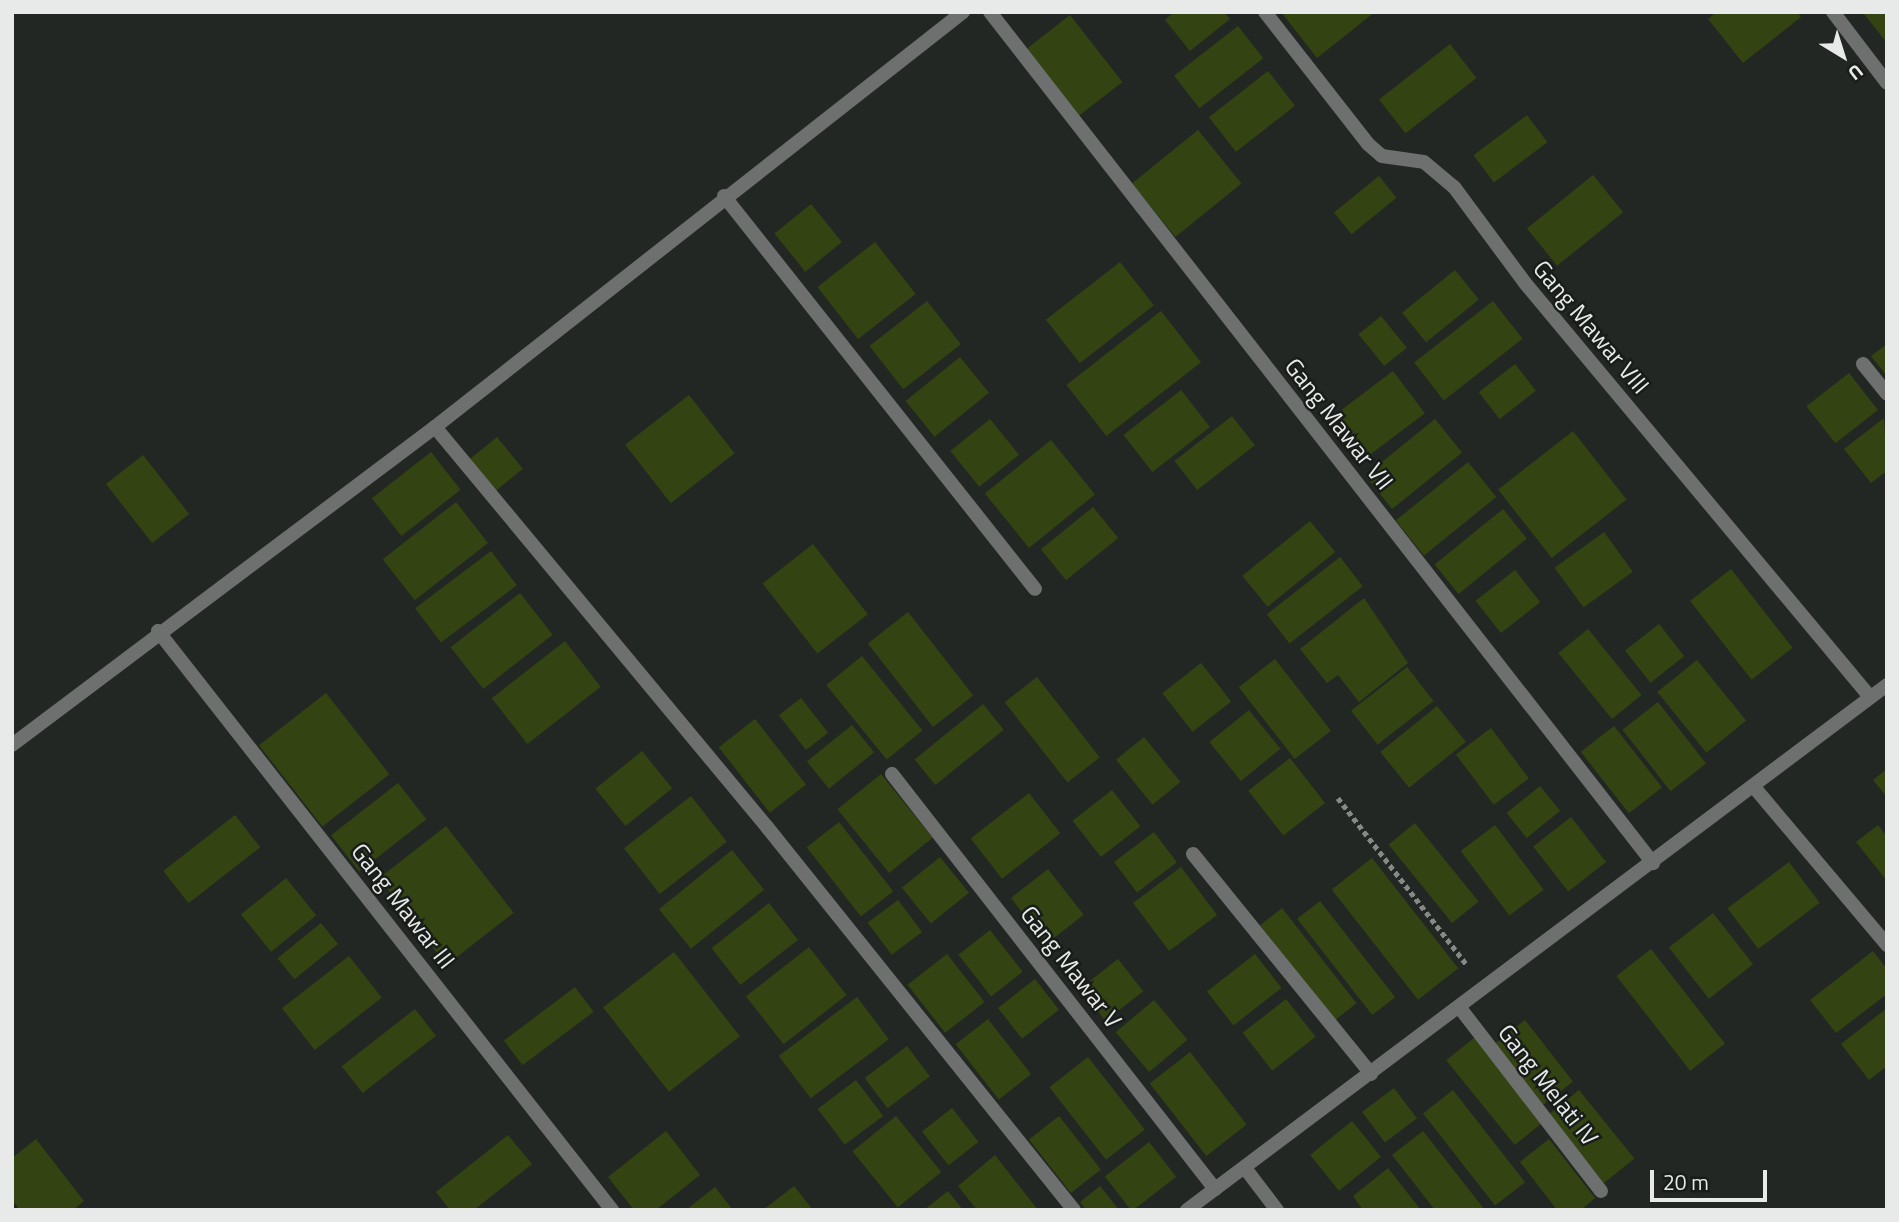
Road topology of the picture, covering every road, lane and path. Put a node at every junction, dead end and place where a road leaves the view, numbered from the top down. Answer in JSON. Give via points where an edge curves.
{"nodes":[{"id":1,"x":963,"y":12,"type":"edge"},
{"id":2,"x":990,"y":12,"type":"edge"},
{"id":3,"x":1265,"y":12,"type":"edge"},
{"id":4,"x":1833,"y":12,"type":"edge"},
{"id":5,"x":1887,"y":83,"type":"edge"},
{"id":6,"x":724,"y":196,"type":"junction"},
{"id":7,"x":1863,"y":364,"type":"dead end"},
{"id":8,"x":1887,"y":394,"type":"edge"},
{"id":9,"x":435,"y":427,"type":"junction"},
{"id":10,"x":1035,"y":589,"type":"dead end"},
{"id":11,"x":158,"y":631,"type":"junction"},
{"id":12,"x":1887,"y":685,"type":"edge"},
{"id":13,"x":1870,"y":697,"type":"junction"},
{"id":14,"x":12,"y":745,"type":"edge"},
{"id":15,"x":892,"y":774,"type":"dead end"},
{"id":16,"x":1754,"y":787,"type":"junction"},
{"id":17,"x":1338,"y":798,"type":"dead end"},
{"id":18,"x":1193,"y":854,"type":"dead end"},
{"id":19,"x":1653,"y":863,"type":"junction"},
{"id":20,"x":1887,"y":945,"type":"edge"},
{"id":21,"x":1485,"y":989,"type":"junction"},
{"id":22,"x":1460,"y":1008,"type":"junction"},
{"id":23,"x":1371,"y":1074,"type":"junction"},
{"id":24,"x":1245,"y":1168,"type":"junction"},
{"id":25,"x":1215,"y":1189,"type":"junction"},
{"id":26,"x":1601,"y":1191,"type":"dead end"},
{"id":27,"x":612,"y":1210,"type":"edge"},
{"id":28,"x":1074,"y":1210,"type":"edge"},
{"id":29,"x":1187,"y":1210,"type":"edge"},
{"id":30,"x":1277,"y":1210,"type":"edge"}],
"edges":[{"from":1,"to":6,"type":"street"},
{"from":2,"to":19,"type":"street","name":"Gang Mawar VII"},
{"from":3,"to":13,"type":"street","name":"Gang Mawar VIII","via":[[1368,144],[1382,156],[1424,162],[1454,187],[1525,283]]},
{"from":4,"to":5,"type":"street"},
{"from":6,"to":9,"type":"street"},
{"from":6,"to":10,"type":"street"},
{"from":7,"to":8,"type":"street"},
{"from":9,"to":11,"type":"street"},
{"from":9,"to":28,"type":"street","via":[[767,827]]},
{"from":11,"to":14,"type":"street"},
{"from":11,"to":27,"type":"street","name":"Gang Mawar III"},
{"from":12,"to":13,"type":"street"},
{"from":13,"to":16,"type":"street"},
{"from":15,"to":25,"type":"street","name":"Gang Mawar V"},
{"from":16,"to":19,"type":"street"},
{"from":16,"to":20,"type":"street"},
{"from":17,"to":21,"type":"path"},
{"from":18,"to":23,"type":"street"},
{"from":19,"to":21,"type":"street"},
{"from":21,"to":22,"type":"street"},
{"from":22,"to":23,"type":"street"},
{"from":22,"to":26,"type":"street","name":"Gang Melati IV"},
{"from":23,"to":24,"type":"street"},
{"from":24,"to":25,"type":"street"},
{"from":24,"to":30,"type":"street"},
{"from":25,"to":29,"type":"street"}]}
